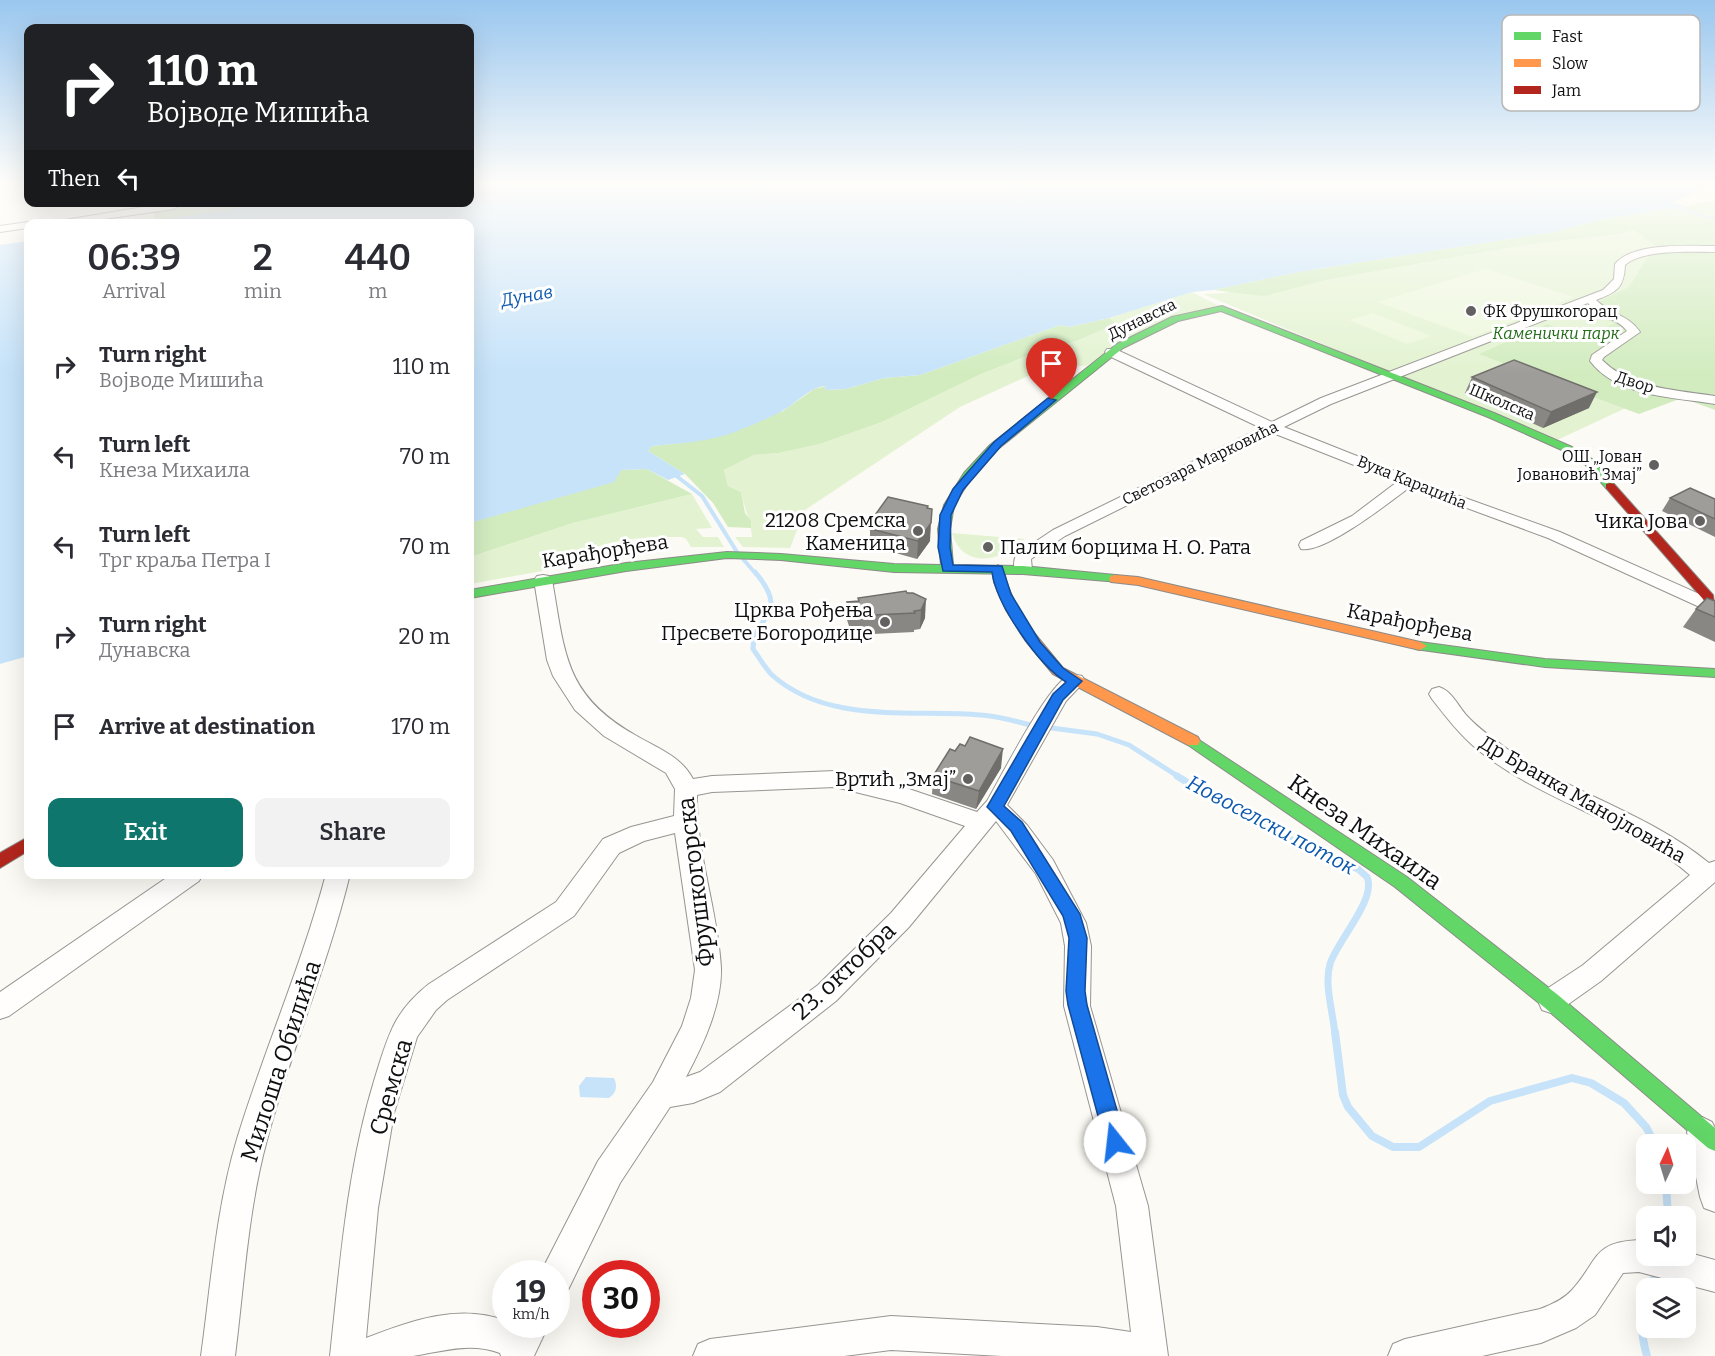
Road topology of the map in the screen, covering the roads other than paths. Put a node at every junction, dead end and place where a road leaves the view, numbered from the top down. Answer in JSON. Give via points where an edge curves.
{"nodes":[{"id":1,"x":1715,"y":249,"type":"edge"},
{"id":2,"x":1590,"y":298,"type":"junction"},
{"id":3,"x":1222,"y":308,"type":"joint"},
{"id":4,"x":1111,"y":352,"type":"junction"},
{"id":5,"x":1394,"y":375,"type":"junction"},
{"id":6,"x":1715,"y":400,"type":"edge"},
{"id":7,"x":1273,"y":428,"type":"junction"},
{"id":8,"x":1409,"y":482,"type":"junction"},
{"id":9,"x":1307,"y":545,"type":"dead end"},
{"id":10,"x":947,"y":568,"type":"junction"},
{"id":11,"x":998,"y":569,"type":"junction"},
{"id":12,"x":1023,"y":570,"type":"junction"},
{"id":13,"x":543,"y":580,"type":"junction"},
{"id":14,"x":474,"y":593,"type":"edge"},
{"id":15,"x":1714,"y":607,"type":"edge"},
{"id":16,"x":1715,"y":673,"type":"edge"},
{"id":17,"x":1075,"y":681,"type":"junction"},
{"id":18,"x":1439,"y":694,"type":"dead end"},
{"id":19,"x":686,"y":789,"type":"junction"},
{"id":20,"x":988,"y":815,"type":"junction"},
{"id":21,"x":685,"y":822,"type":"junction"},
{"id":22,"x":24,"y":846,"type":"edge"},
{"id":23,"x":0,"y":861,"type":"edge"},
{"id":24,"x":1711,"y":873,"type":"edge"},
{"id":25,"x":184,"y":879,"type":"edge"},
{"id":26,"x":337,"y":879,"type":"edge"},
{"id":27,"x":1551,"y":1001,"type":"junction"},
{"id":28,"x":0,"y":1006,"type":"edge"},
{"id":29,"x":663,"y":1092,"type":"junction"},
{"id":30,"x":1708,"y":1135,"type":"edge"},
{"id":31,"x":1715,"y":1197,"type":"edge"},
{"id":32,"x":565,"y":1260,"type":"edge"},
{"id":33,"x":1705,"y":1273,"type":"edge"},
{"id":34,"x":523,"y":1342,"type":"edge"},
{"id":35,"x":1150,"y":1354,"type":"edge"},
{"id":36,"x":218,"y":1356,"type":"edge"},
{"id":37,"x":347,"y":1356,"type":"edge"},
{"id":38,"x":365,"y":1356,"type":"edge"},
{"id":39,"x":710,"y":1356,"type":"edge"},
{"id":40,"x":1405,"y":1356,"type":"edge"}],
"edges":[{"from":1,"to":2,"type":"street","via":[[1627,257],[1621,260],[1615,286]]},
{"from":2,"to":5,"type":"street"},
{"from":2,"to":6,"type":"street","name":"Двор","via":[[1594,305],[1628,323],[1634,332],[1598,355],[1596,362],[1601,368],[1643,387]]},
{"from":3,"to":4,"type":"street","name":"Дунавска","via":[[1185,316]]},
{"from":3,"to":5,"type":"street","name":"Школска"},
{"from":4,"to":7,"type":"street","name":"Вука Караџића"},
{"from":4,"to":10,"type":"street","name":"Дунавска","via":[[998,444],[958,489],[944,525]]},
{"from":5,"to":7,"type":"street","name":"Светозара Марковића","via":[[1326,400]]},
{"from":5,"to":15,"type":"street","name":"Школска","via":[[1588,461]]},
{"from":7,"to":8,"type":"street","name":"Вука Караџића"},
{"from":7,"to":12,"type":"street","name":"Светозара Марковића","via":[[1059,533],[1023,558]]},
{"from":8,"to":9,"type":"street","via":[[1358,519]]},
{"from":8,"to":15,"type":"street","name":"Вука Караџића","via":[[1588,549]]},
{"from":10,"to":11,"type":"street","name":"Карађорђева"},
{"from":10,"to":13,"type":"street","name":"Карађорђева","via":[[855,566],[727,555]]},
{"from":11,"to":12,"type":"street","name":"Карађорђева"},
{"from":11,"to":17,"type":"street","name":"Кнеза Михаила","via":[[1004,594],[1035,644],[1058,671]]},
{"from":12,"to":16,"type":"street","name":"Карађорђева","via":[[1103,576],[1426,647],[1545,663]]},
{"from":13,"to":14,"type":"street","name":"Карађорђева"},
{"from":13,"to":19,"type":"street","name":"Фрушкогорска","via":[[557,660],[572,691],[595,719],[674,767]]},
{"from":17,"to":20,"type":"street","name":"23. октобра","via":[[1058,697]]},
{"from":17,"to":27,"type":"street","name":"Кнеза Михаила","via":[[1221,758],[1401,882]]},
{"from":18,"to":24,"type":"street","name":"Др Бранка Манојловића","via":[[1461,725],[1489,746],[1673,847]]},
{"from":19,"to":20,"type":"street","via":[[712,784],[835,779]]},
{"from":19,"to":21,"type":"street","name":"Фрушкогорска"},
{"from":20,"to":29,"type":"street","name":"23. октобра","via":[[900,920],[827,993],[711,1082],[679,1094]]},
{"from":20,"to":35,"type":"street","via":[[1012,821],[1062,897],[1076,929],[1077,1005],[1132,1206]]},
{"from":21,"to":29,"type":"street","name":"Фрушкогорска","via":[[708,984],[696,1026]]},
{"from":21,"to":37,"type":"street","name":"Сремска","via":[[639,833],[611,846],[565,909],[438,992],[406,1030],[380,1113],[362,1208]]},
{"from":22,"to":23,"type":"street"},
{"from":24,"to":27,"type":"street","name":"Др Бранка Манојловића","via":[[1592,973]]},
{"from":25,"to":28,"type":"street"},
{"from":26,"to":36,"type":"street","name":"Милоша Обилића","via":[[325,926],[251,1142],[233,1238]]},
{"from":27,"to":30,"type":"street","name":"Кнеза Михаила"},
{"from":29,"to":32,"type":"street","name":"Фрушкогорска","via":[[609,1172]]},
{"from":30,"to":31,"type":"street"},
{"from":33,"to":40,"type":"street","via":[[1639,1256],[1620,1257],[1612,1262],[1583,1304],[1541,1326]]},
{"from":34,"to":38,"type":"street","via":[[463,1330],[402,1342]]},
{"from":35,"to":39,"type":"street","via":[[1097,1344],[891,1333]]}]}
